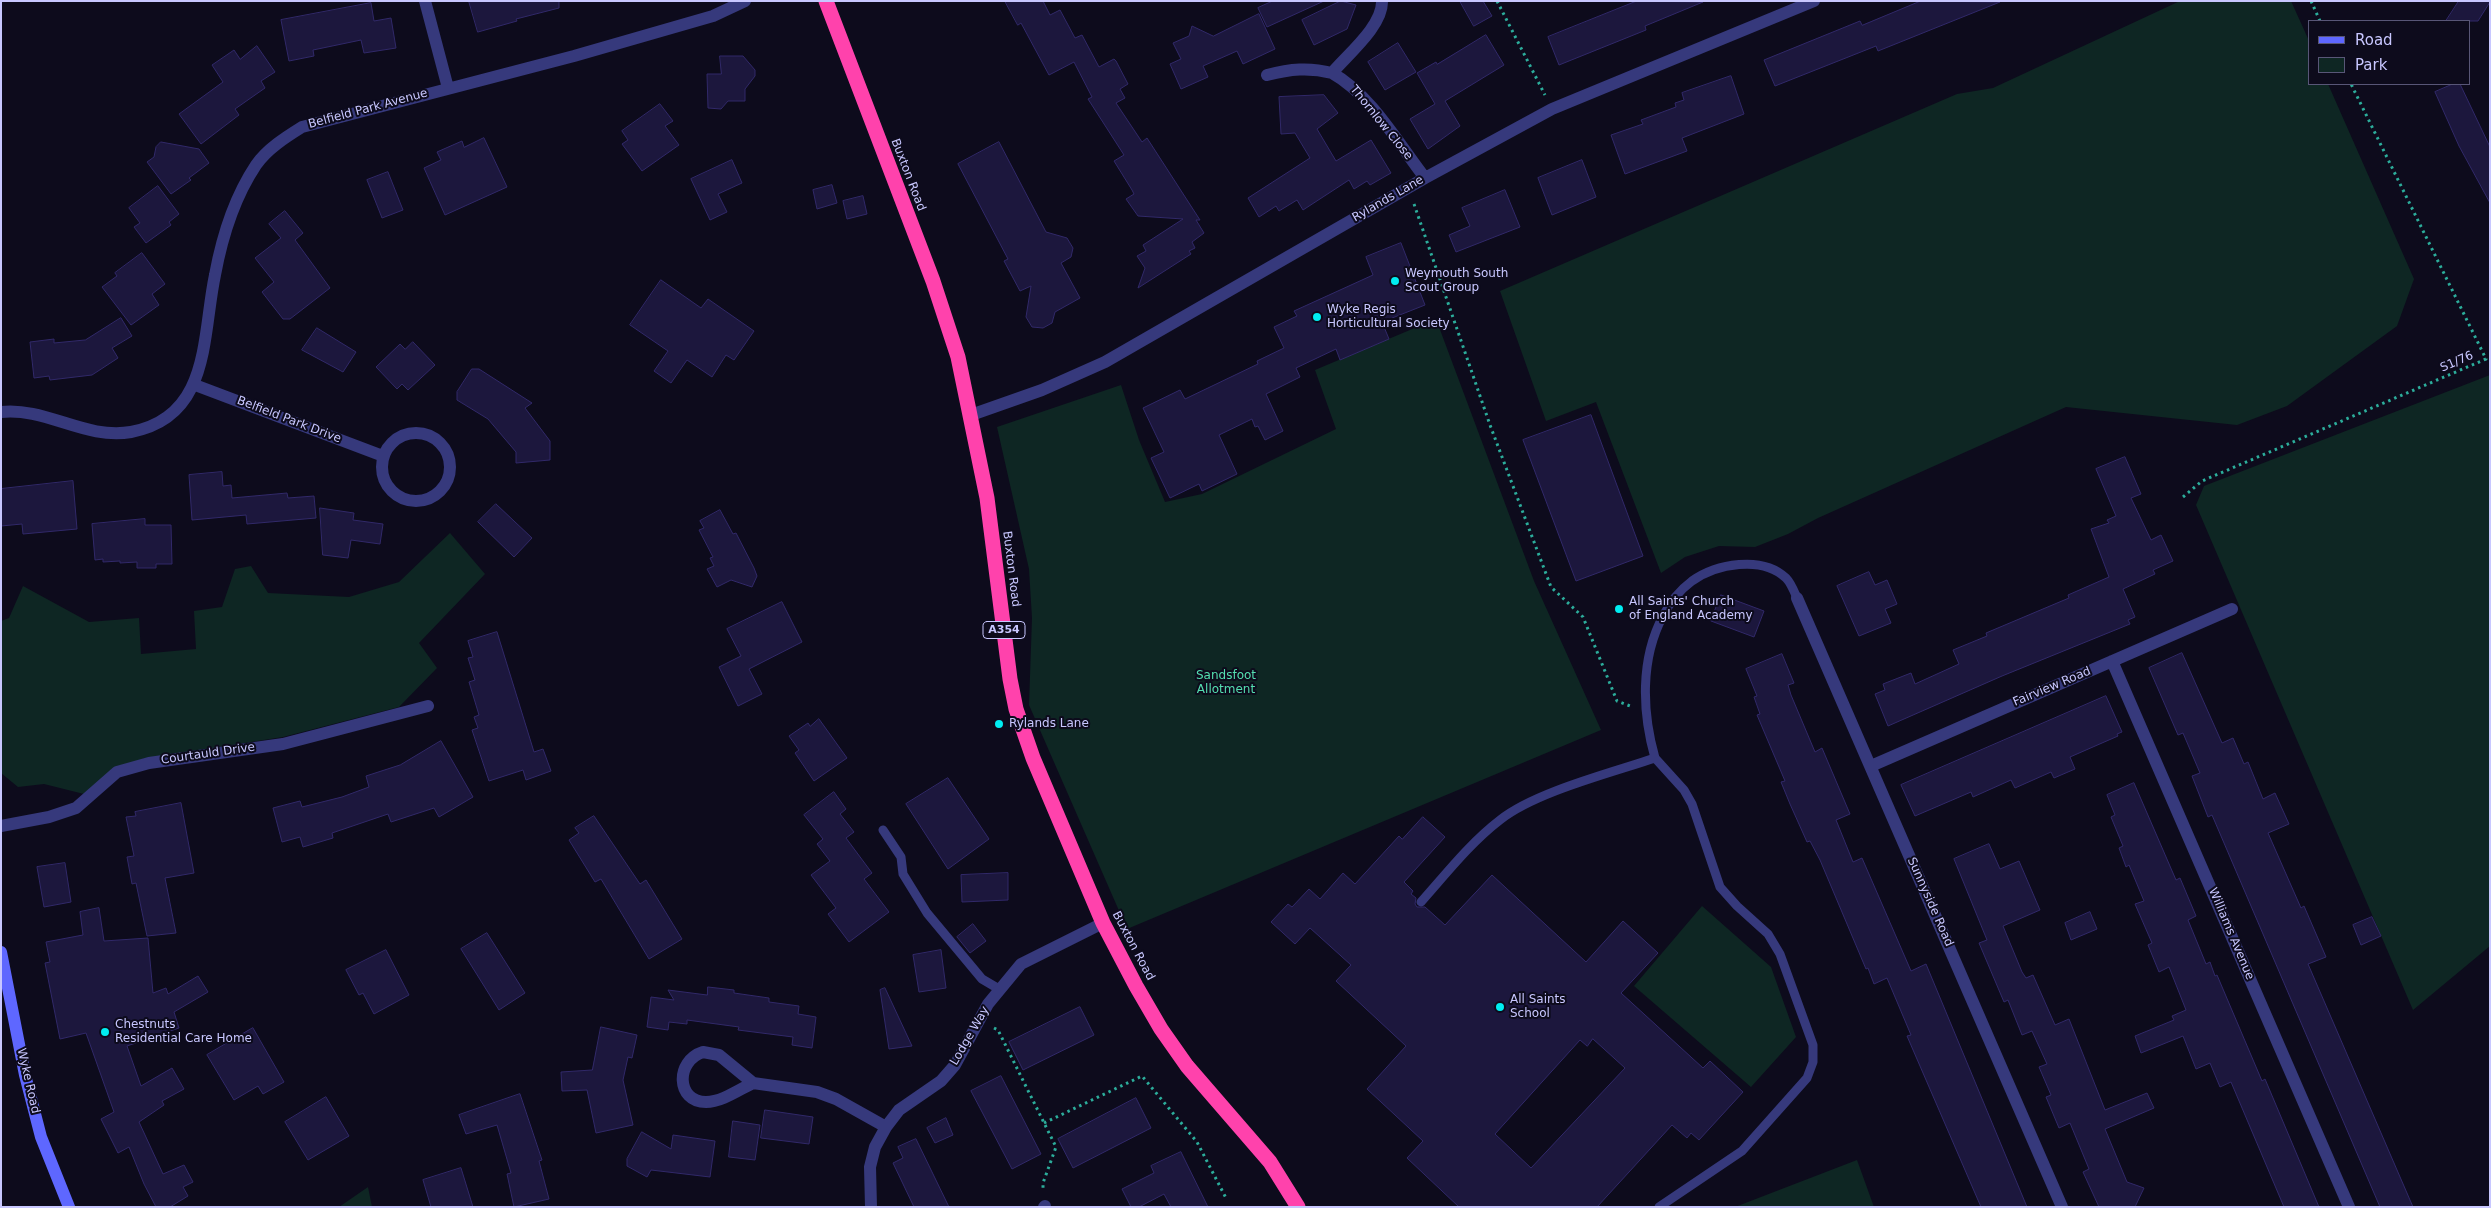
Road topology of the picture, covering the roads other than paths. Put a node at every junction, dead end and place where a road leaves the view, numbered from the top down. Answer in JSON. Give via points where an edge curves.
{"nodes":[{"id":1,"x":425,"y":1,"type":"edge"},
{"id":2,"x":745,"y":1,"type":"edge"},
{"id":3,"x":826,"y":1,"type":"edge"},
{"id":4,"x":1382,"y":1,"type":"edge"},
{"id":5,"x":1814,"y":1,"type":"edge"},
{"id":6,"x":1332,"y":73,"type":"junction"},
{"id":7,"x":1267,"y":75,"type":"dead end"},
{"id":8,"x":448,"y":88,"type":"junction"},
{"id":9,"x":1425,"y":178,"type":"junction"},
{"id":10,"x":195,"y":385,"type":"junction"},
{"id":11,"x":1,"y":412,"type":"edge"},
{"id":12,"x":971,"y":415,"type":"junction"},
{"id":13,"x":383,"y":456,"type":"junction"},
{"id":14,"x":1797,"y":598,"type":"joint"},
{"id":15,"x":2232,"y":609,"type":"dead end"},
{"id":16,"x":2112,"y":661,"type":"junction"},
{"id":17,"x":428,"y":706,"type":"dead end"},
{"id":18,"x":1655,"y":758,"type":"junction"},
{"id":19,"x":1871,"y":766,"type":"junction"},
{"id":20,"x":1,"y":826,"type":"edge"},
{"id":21,"x":883,"y":830,"type":"dead end"},
{"id":22,"x":1421,"y":902,"type":"dead end"},
{"id":23,"x":1103,"y":923,"type":"junction"},
{"id":24,"x":1,"y":952,"type":"edge"},
{"id":25,"x":999,"y":988,"type":"junction"},
{"id":26,"x":753,"y":1083,"type":"junction"},
{"id":27,"x":886,"y":1127,"type":"junction"},
{"id":28,"x":69,"y":1207,"type":"edge"},
{"id":29,"x":871,"y":1207,"type":"edge"},
{"id":30,"x":1298,"y":1207,"type":"edge"},
{"id":31,"x":1659,"y":1207,"type":"edge"},
{"id":32,"x":2062,"y":1207,"type":"edge"},
{"id":33,"x":2349,"y":1207,"type":"edge"}],
"edges":[{"from":1,"to":8,"type":"street"},
{"from":2,"to":8,"type":"street","name":"Belfield Park Avenue","via":[[713,16]]},
{"from":3,"to":12,"type":"highway","name":"Buxton Road","number":"A354","via":[[932,281],[958,357]]},
{"from":4,"to":6,"type":"street","via":[[1383,9],[1376,24]]},
{"from":5,"to":9,"type":"street","name":"Rylands Lane","via":[[1552,108]]},
{"from":6,"to":7,"type":"street","name":"Thornlow Close","via":[[1305,68]]},
{"from":6,"to":9,"type":"street","name":"Thornlow Close","via":[[1352,85]]},
{"from":8,"to":10,"type":"street","name":"Belfield Park Avenue","via":[[302,126],[256,164],[237,199],[224,234]]},
{"from":9,"to":12,"type":"street","name":"Rylands Lane","via":[[1105,362],[1042,390]]},
{"from":10,"to":11,"type":"street","name":"Belfield Park Avenue","via":[[167,417],[148,428],[130,432],[86,431],[35,414]]},
{"from":10,"to":13,"type":"street","name":"Belfield Park Drive"},
{"from":12,"to":23,"type":"highway","name":"Buxton Road","number":"A354","via":[[987,498],[1016,709],[1033,758]]},
{"from":13,"to":13,"type":"street","via":[[396,438],[418,432],[439,441],[446,450],[450,472],[440,492],[430,499],[408,500],[397,496],[383,478]]},
{"from":14,"to":18,"type":"lane","via":[[1786,579],[1777,572],[1764,567],[1735,565],[1693,580],[1673,600],[1656,632],[1648,657],[1645,705]]},
{"from":14,"to":19,"type":"street","name":"Sunnyside Road"},
{"from":15,"to":16,"type":"street","name":"Fairview Road"},
{"from":16,"to":19,"type":"street","name":"Fairview Road"},
{"from":16,"to":33,"type":"street","name":"Williams Avenue"},
{"from":17,"to":20,"type":"street","name":"Courtauld Drive","via":[[284,744],[149,763],[117,772],[76,808],[49,818]]},
{"from":18,"to":22,"type":"lane","via":[[1564,788],[1501,819],[1477,840]]},
{"from":18,"to":31,"type":"lane","via":[[1684,790],[1692,804],[1720,887],[1768,934],[1780,954],[1814,1054],[1807,1078],[1742,1151]]},
{"from":19,"to":32,"type":"street","name":"Sunnyside Road"},
{"from":21,"to":25,"type":"lane","via":[[901,857],[903,874],[927,913],[982,979]]},
{"from":23,"to":25,"type":"street","name":"Lodge Way","via":[[1021,964]]},
{"from":23,"to":30,"type":"highway","name":"Buxton Road","number":"A354","via":[[1161,1029],[1187,1066],[1270,1162]]},
{"from":24,"to":28,"type":"main road","name":"Wyke Road","via":[[39,1129]]},
{"from":25,"to":27,"type":"street","name":"Lodge Way","via":[[955,1065],[941,1081],[899,1110]]},
{"from":26,"to":26,"type":"street","via":[[713,1102],[704,1102],[685,1089],[682,1073],[689,1059],[711,1052]]},
{"from":26,"to":27,"type":"street","via":[[817,1092]]},
{"from":27,"to":29,"type":"street","name":"Lodge Way","via":[[875,1147],[870,1167]]}]}
